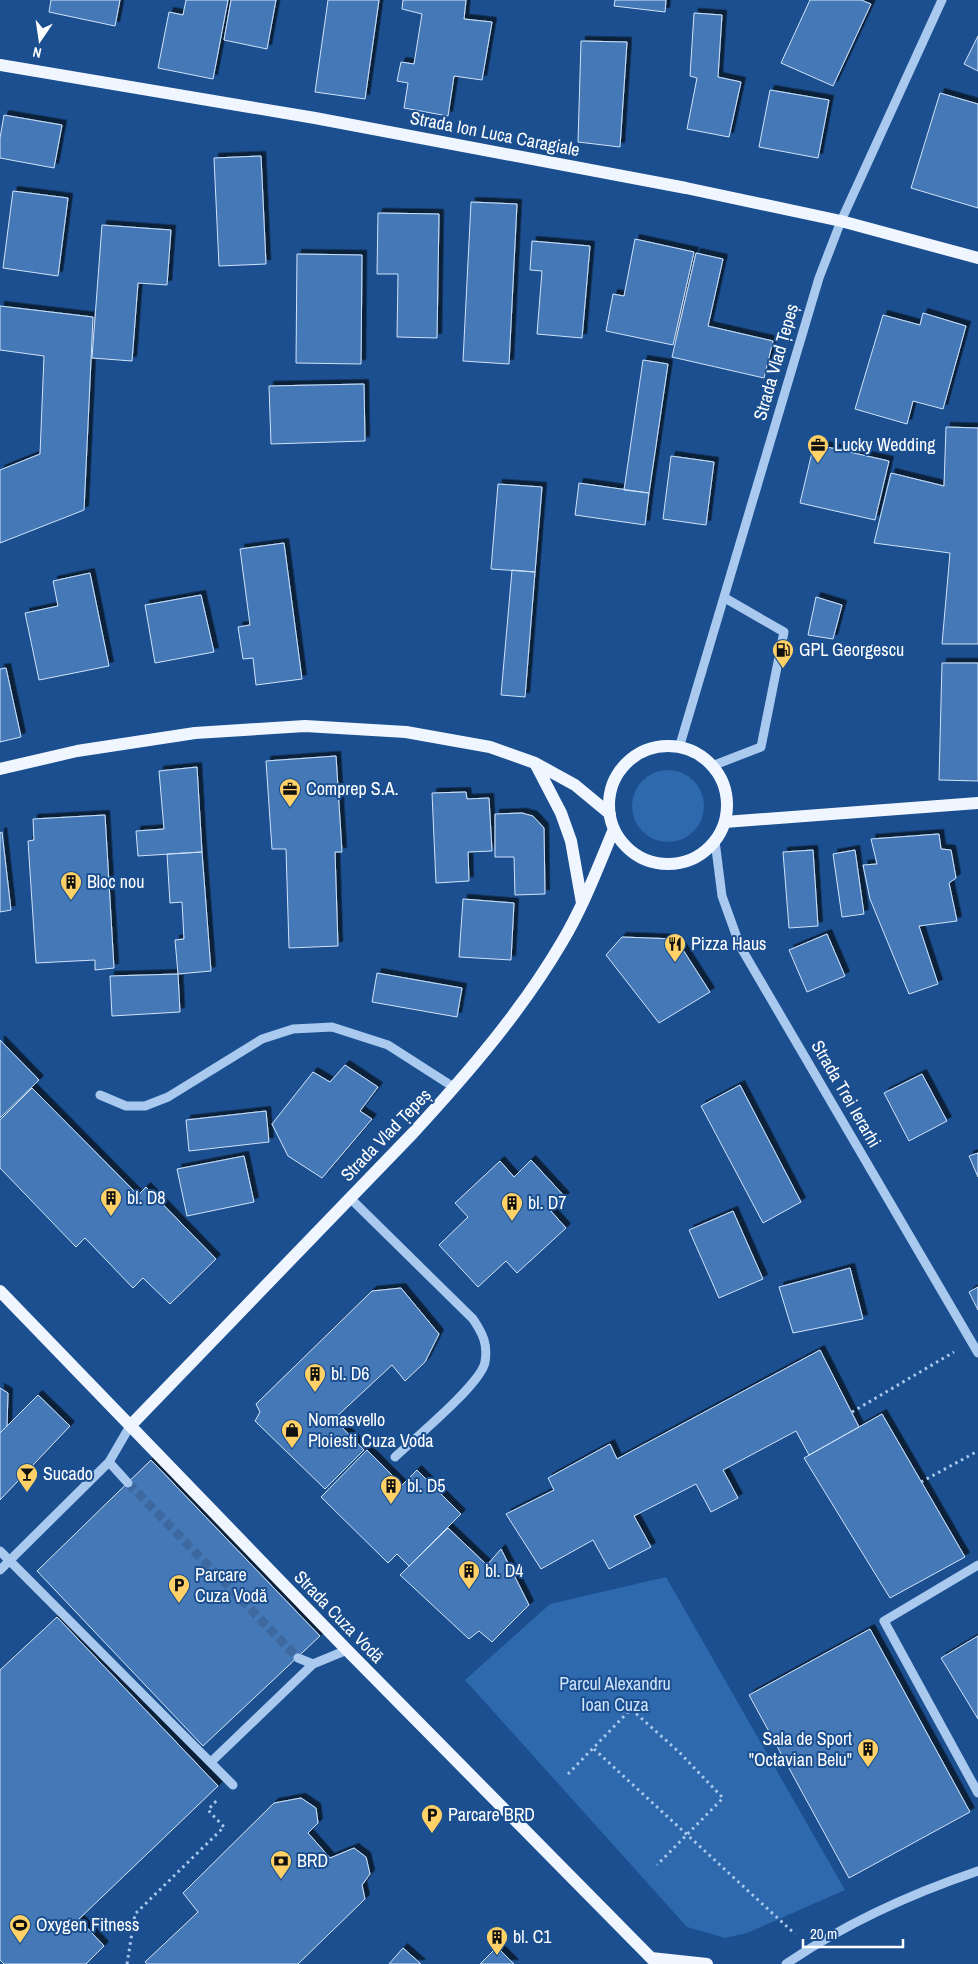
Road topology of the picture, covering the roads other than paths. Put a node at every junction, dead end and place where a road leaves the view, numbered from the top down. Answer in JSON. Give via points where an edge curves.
{"nodes":[{"id":1,"x":942,"y":0,"type":"edge"},
{"id":2,"x":0,"y":65,"type":"edge"},
{"id":3,"x":841,"y":221,"type":"junction"},
{"id":4,"x":978,"y":258,"type":"edge"},
{"id":5,"x":725,"y":598,"type":"junction"},
{"id":6,"x":679,"y":748,"type":"junction"},
{"id":7,"x":535,"y":763,"type":"junction"},
{"id":8,"x":712,"y":766,"type":"junction"},
{"id":9,"x":0,"y":769,"type":"edge"},
{"id":10,"x":978,"y":803,"type":"edge"},
{"id":11,"x":610,"y":814,"type":"junction"},
{"id":12,"x":725,"y":822,"type":"junction"},
{"id":13,"x":614,"y":828,"type":"junction"},
{"id":14,"x":715,"y":841,"type":"junction"},
{"id":15,"x":582,"y":903,"type":"junction"},
{"id":16,"x":455,"y":1088,"type":"junction"},
{"id":17,"x":100,"y":1095,"type":"dead end"},
{"id":18,"x":350,"y":1198,"type":"junction"},
{"id":19,"x":0,"y":1290,"type":"edge"},
{"id":20,"x":978,"y":1353,"type":"edge"},
{"id":21,"x":130,"y":1426,"type":"junction"},
{"id":22,"x":395,"y":1457,"type":"dead end"},
{"id":23,"x":109,"y":1462,"type":"junction"},
{"id":24,"x":128,"y":1483,"type":"tunnel mouth"},
{"id":25,"x":0,"y":1551,"type":"edge"},
{"id":26,"x":9,"y":1560,"type":"junction"},
{"id":27,"x":978,"y":1565,"type":"edge"},
{"id":28,"x":0,"y":1570,"type":"edge"},
{"id":29,"x":347,"y":1650,"type":"junction"},
{"id":30,"x":298,"y":1658,"type":"tunnel mouth"},
{"id":31,"x":313,"y":1664,"type":"junction"},
{"id":32,"x":211,"y":1762,"type":"junction"},
{"id":33,"x":233,"y":1785,"type":"dead end"},
{"id":34,"x":978,"y":1793,"type":"edge"},
{"id":35,"x":978,"y":1871,"type":"edge"},
{"id":36,"x":653,"y":1962,"type":"edge"},
{"id":37,"x":706,"y":1964,"type":"edge"},
{"id":38,"x":786,"y":1964,"type":"edge"}],
"edges":[{"from":1,"to":3,"type":"street","name":"Strada Vlad Țepeș"},
{"from":2,"to":3,"type":"main road","name":"Strada Ion Luca Caragiale","via":[[315,118],[686,188]]},
{"from":3,"to":4,"type":"main road","name":"Strada Ion Luca Caragiale"},
{"from":3,"to":5,"type":"street","name":"Strada Vlad Țepeș","via":[[819,278]]},
{"from":5,"to":6,"type":"street","name":"Strada Vlad Țepeș"},
{"from":5,"to":8,"type":"street","via":[[784,632],[761,747]]},
{"from":6,"to":8,"type":"main road","via":[[703,758]]},
{"from":6,"to":11,"type":"main road","via":[[656,748],[630,762],[613,786]]},
{"from":7,"to":9,"type":"main road","via":[[448,737],[305,726],[194,733],[77,751]]},
{"from":7,"to":11,"type":"main road","via":[[575,785]]},
{"from":7,"to":15,"type":"main road","via":[[561,813]]},
{"from":8,"to":12,"type":"main road","via":[[726,792]]},
{"from":10,"to":12,"type":"main road"},
{"from":11,"to":13,"type":"main road"},
{"from":12,"to":14,"type":"main road"},
{"from":13,"to":14,"type":"main road","via":[[638,856],[661,864],[685,862]]},
{"from":13,"to":15,"type":"main road","name":"Strada Vlad Țepeș"},
{"from":14,"to":20,"type":"street","name":"Strada Trei Ierarhi","via":[[722,896],[740,946]]},
{"from":15,"to":16,"type":"main road","name":"Strada Vlad Țepeș","via":[[540,978]]},
{"from":16,"to":17,"type":"street","via":[[388,1046],[332,1027],[293,1029],[262,1039],[168,1097],[145,1106],[126,1106]]},
{"from":16,"to":18,"type":"main road","name":"Strada Vlad Țepeș"},
{"from":18,"to":21,"type":"main road","name":"Strada Vlad Țepeș"},
{"from":18,"to":22,"type":"street","via":[[473,1319],[486,1338],[485,1364],[473,1384]]},
{"from":19,"to":21,"type":"main road","name":"Strada Cuza Vodă"},
{"from":21,"to":23,"type":"street"},
{"from":21,"to":29,"type":"main road","name":"Strada Cuza Vodă"},
{"from":23,"to":24,"type":"street"},
{"from":23,"to":26,"type":"street"},
{"from":25,"to":26,"type":"street"},
{"from":26,"to":28,"type":"street"},
{"from":26,"to":32,"type":"street"},
{"from":27,"to":34,"type":"street","via":[[884,1621]]},
{"from":29,"to":31,"type":"street"},
{"from":29,"to":36,"type":"main road","name":"Strada Cuza Vodă"},
{"from":30,"to":31,"type":"street"},
{"from":31,"to":32,"type":"street"},
{"from":32,"to":33,"type":"street"},
{"from":35,"to":38,"type":"street","via":[[908,1897],[858,1921]]},
{"from":36,"to":37,"type":"main road"}]}
